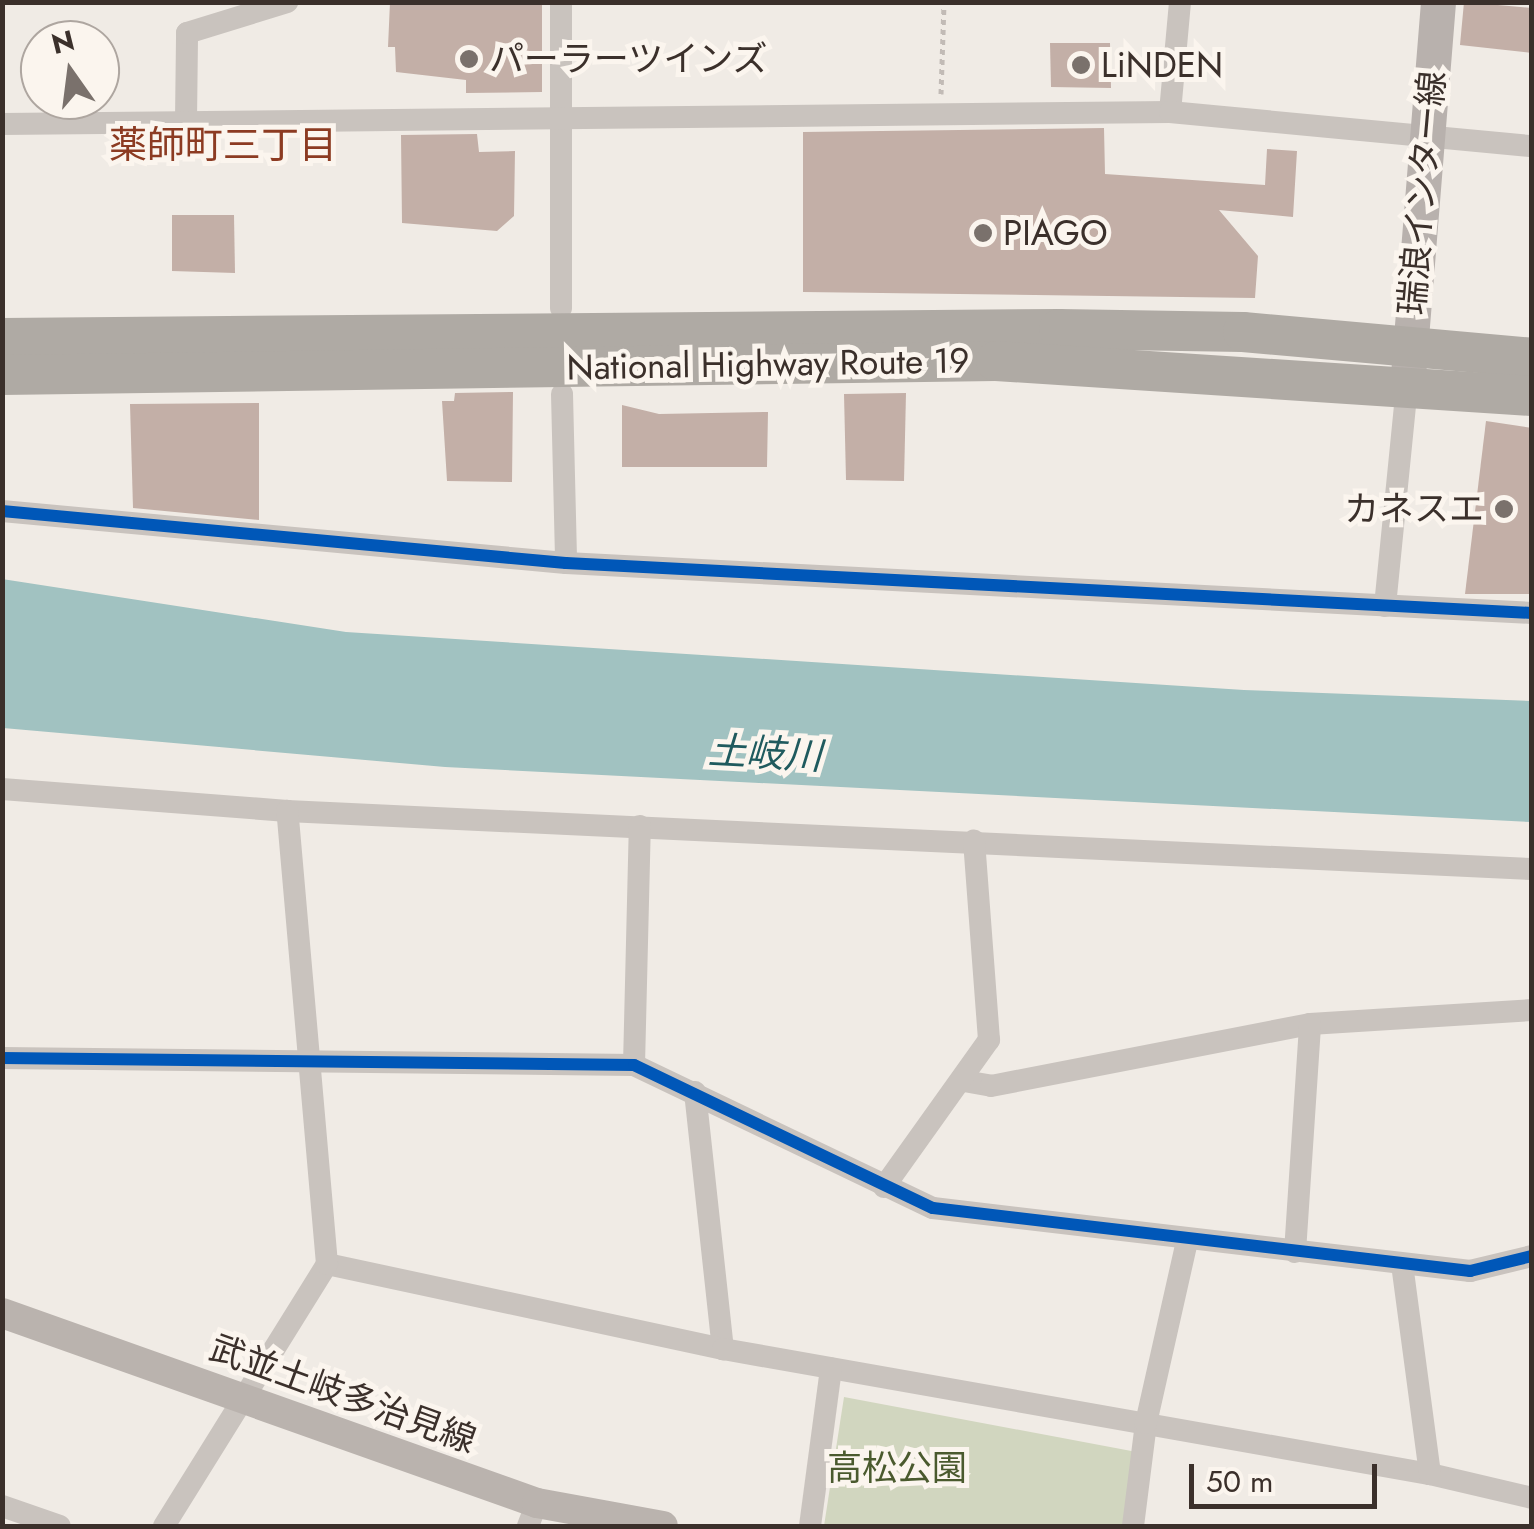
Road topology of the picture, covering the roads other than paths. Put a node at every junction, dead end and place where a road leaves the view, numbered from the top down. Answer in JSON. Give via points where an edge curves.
{"nodes":[{"id":1,"x":287,"y":2,"type":"edge"},
{"id":2,"x":561,"y":2,"type":"edge"},
{"id":3,"x":1180,"y":2,"type":"edge"},
{"id":4,"x":1438,"y":2,"type":"edge"},
{"id":5,"x":1170,"y":112,"type":"junction"},
{"id":6,"x":560,"y":118,"type":"junction"},
{"id":7,"x":186,"y":120,"type":"junction"},
{"id":8,"x":2,"y":124,"type":"edge"},
{"id":9,"x":1426,"y":136,"type":"junction"},
{"id":10,"x":1532,"y":146,"type":"edge"},
{"id":11,"x":561,"y":308,"type":"dead end"},
{"id":12,"x":2,"y":338,"type":"edge"},
{"id":13,"x":1532,"y":358,"type":"edge"},
{"id":14,"x":1408,"y":364,"type":"junction"},
{"id":15,"x":2,"y":375,"type":"edge"},
{"id":16,"x":562,"y":394,"type":"dead end"},
{"id":17,"x":1532,"y":396,"type":"edge"},
{"id":18,"x":2,"y":511,"type":"edge"},
{"id":19,"x":566,"y":563,"type":"junction"},
{"id":20,"x":1385,"y":606,"type":"junction"},
{"id":21,"x":1532,"y":614,"type":"edge"},
{"id":22,"x":2,"y":789,"type":"edge"},
{"id":23,"x":287,"y":812,"type":"junction"},
{"id":24,"x":640,"y":826,"type":"junction"},
{"id":25,"x":974,"y":841,"type":"junction"},
{"id":26,"x":1532,"y":869,"type":"edge"},
{"id":27,"x":1532,"y":1010,"type":"edge"},
{"id":28,"x":1310,"y":1024,"type":"junction"},
{"id":29,"x":2,"y":1058,"type":"edge"},
{"id":30,"x":309,"y":1061,"type":"junction"},
{"id":31,"x":634,"y":1065,"type":"junction"},
{"id":32,"x":964,"y":1081,"type":"junction"},
{"id":33,"x":695,"y":1092,"type":"junction"},
{"id":34,"x":884,"y":1187,"type":"junction"},
{"id":35,"x":1187,"y":1241,"type":"junction"},
{"id":36,"x":1294,"y":1252,"type":"junction"},
{"id":37,"x":1532,"y":1256,"type":"edge"},
{"id":38,"x":327,"y":1264,"type":"junction"},
{"id":39,"x":1402,"y":1264,"type":"junction"},
{"id":40,"x":2,"y":1313,"type":"edge"},
{"id":41,"x":723,"y":1350,"type":"junction"},
{"id":42,"x":832,"y":1368,"type":"junction"},
{"id":43,"x":239,"y":1397,"type":"junction"},
{"id":44,"x":1146,"y":1422,"type":"junction"},
{"id":45,"x":1430,"y":1474,"type":"junction"},
{"id":46,"x":1532,"y":1498,"type":"edge"},
{"id":47,"x":2,"y":1506,"type":"edge"},
{"id":48,"x":532,"y":1515,"type":"edge"},
{"id":49,"x":60,"y":1526,"type":"edge"},
{"id":50,"x":164,"y":1526,"type":"edge"},
{"id":51,"x":663,"y":1526,"type":"edge"},
{"id":52,"x":810,"y":1526,"type":"edge"},
{"id":53,"x":1133,"y":1526,"type":"edge"}],
"edges":[{"from":1,"to":7,"type":"street","via":[[187,33]]},
{"from":2,"to":6,"type":"street"},
{"from":3,"to":5,"type":"street"},
{"from":4,"to":9,"type":"main road","name":"瑞浪インター線"},
{"from":5,"to":6,"type":"street"},
{"from":5,"to":9,"type":"street"},
{"from":6,"to":7,"type":"street"},
{"from":6,"to":11,"type":"street"},
{"from":7,"to":8,"type":"street"},
{"from":9,"to":10,"type":"street"},
{"from":9,"to":14,"type":"main road","name":"瑞浪インター線"},
{"from":12,"to":14,"type":"highway","name":"National Highway Route 19","via":[[1059,328]]},
{"from":13,"to":14,"type":"highway","name":"National Highway Route 19"},
{"from":14,"to":15,"type":"highway","name":"National Highway Route 19","via":[[996,361]]},
{"from":14,"to":17,"type":"highway","name":"National Highway Route 19"},
{"from":14,"to":20,"type":"street"},
{"from":16,"to":19,"type":"street"},
{"from":18,"to":19,"type":"street"},
{"from":19,"to":20,"type":"street"},
{"from":20,"to":21,"type":"street"},
{"from":22,"to":23,"type":"street"},
{"from":23,"to":24,"type":"street"},
{"from":23,"to":30,"type":"street"},
{"from":24,"to":25,"type":"street"},
{"from":24,"to":31,"type":"street"},
{"from":25,"to":26,"type":"street"},
{"from":25,"to":32,"type":"street","via":[[989,1040]]},
{"from":27,"to":28,"type":"street"},
{"from":28,"to":32,"type":"street","via":[[991,1086]]},
{"from":28,"to":36,"type":"street"},
{"from":29,"to":30,"type":"street"},
{"from":30,"to":31,"type":"street"},
{"from":30,"to":38,"type":"street"},
{"from":31,"to":33,"type":"street"},
{"from":32,"to":34,"type":"street"},
{"from":33,"to":34,"type":"street"},
{"from":33,"to":41,"type":"street"},
{"from":34,"to":35,"type":"street","via":[[933,1208]]},
{"from":35,"to":36,"type":"street"},
{"from":35,"to":44,"type":"street"},
{"from":36,"to":39,"type":"street"},
{"from":37,"to":39,"type":"street","via":[[1470,1271]]},
{"from":38,"to":41,"type":"street"},
{"from":38,"to":43,"type":"street"},
{"from":39,"to":45,"type":"street"},
{"from":40,"to":43,"type":"main road","name":"武並土岐多治見線"},
{"from":41,"to":42,"type":"street"},
{"from":42,"to":44,"type":"street"},
{"from":42,"to":52,"type":"street"},
{"from":43,"to":48,"type":"main road","name":"武並土岐多治見線"},
{"from":43,"to":50,"type":"street"},
{"from":44,"to":45,"type":"street"},
{"from":44,"to":53,"type":"street"},
{"from":45,"to":46,"type":"street"},
{"from":47,"to":49,"type":"street"},
{"from":48,"to":51,"type":"main road","name":"武並土岐多治見線"}]}
